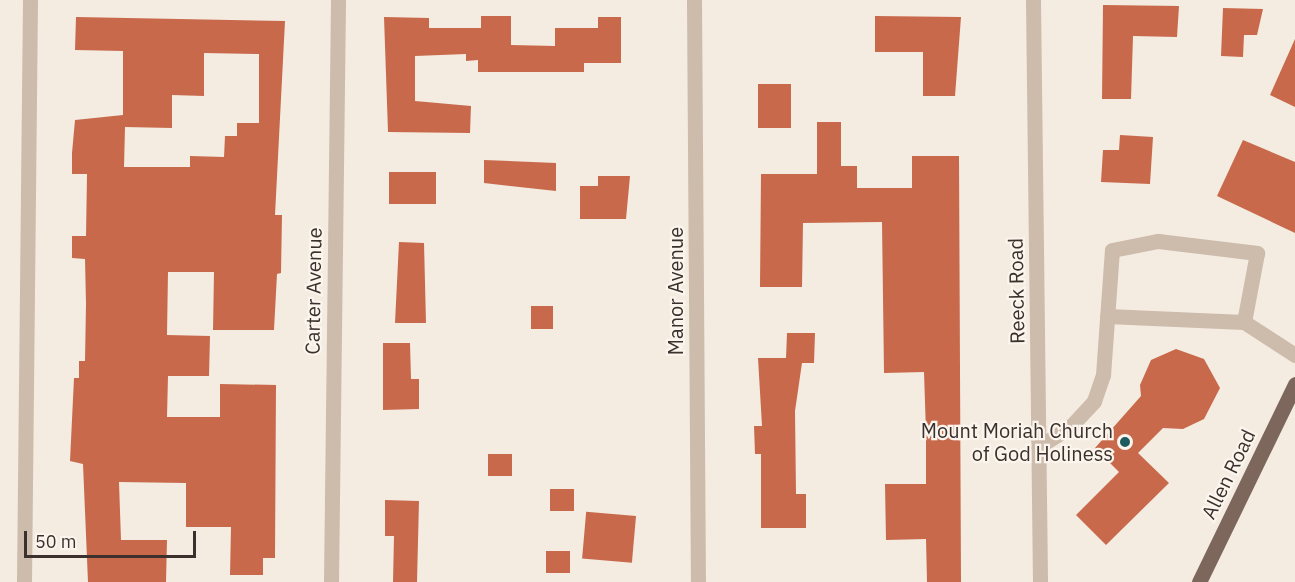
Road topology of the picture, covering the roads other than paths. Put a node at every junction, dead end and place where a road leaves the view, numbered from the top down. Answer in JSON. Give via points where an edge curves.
{"nodes":[{"id":1,"x":30,"y":0,"type":"edge"},
{"id":2,"x":338,"y":0,"type":"edge"},
{"id":3,"x":694,"y":0,"type":"edge"},
{"id":4,"x":1034,"y":0,"type":"edge"},
{"id":5,"x":1107,"y":316,"type":"junction"},
{"id":6,"x":1244,"y":322,"type":"junction"},
{"id":7,"x":1295,"y":355,"type":"edge"},
{"id":8,"x":1295,"y":384,"type":"edge"},
{"id":9,"x":1038,"y":447,"type":"junction"},
{"id":10,"x":24,"y":582,"type":"edge"},
{"id":11,"x":331,"y":582,"type":"edge"},
{"id":12,"x":699,"y":582,"type":"edge"},
{"id":13,"x":1040,"y":582,"type":"edge"},
{"id":14,"x":1199,"y":582,"type":"edge"}],
"edges":[{"from":1,"to":10,"type":"street"},
{"from":2,"to":11,"type":"street","name":"Carter Avenue"},
{"from":3,"to":12,"type":"street","name":"Manor Avenue"},
{"from":4,"to":9,"type":"street","name":"Reeck Road"},
{"from":5,"to":6,"type":"street"},
{"from":5,"to":6,"type":"street","via":[[1112,250],[1158,241],[1257,253]]},
{"from":5,"to":9,"type":"street","via":[[1103,375],[1094,401],[1071,426]]},
{"from":6,"to":7,"type":"street"},
{"from":8,"to":14,"type":"main road","name":"Allen Road"},
{"from":9,"to":13,"type":"street","name":"Reeck Road"}]}
